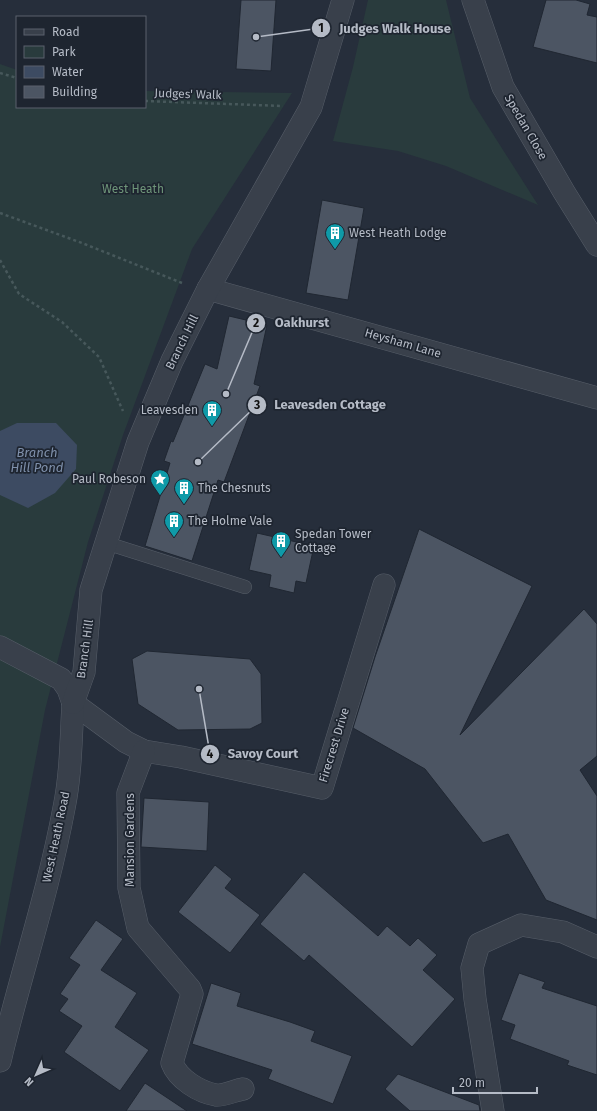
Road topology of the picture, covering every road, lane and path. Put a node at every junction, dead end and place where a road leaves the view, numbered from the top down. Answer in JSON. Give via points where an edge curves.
{"nodes":[{"id":1,"x":343,"y":0,"type":"edge"},
{"id":2,"x":473,"y":0,"type":"edge"},
{"id":3,"x":0,"y":73,"type":"edge"},
{"id":4,"x":16,"y":78,"type":"edge"},
{"id":5,"x":146,"y":101,"type":"edge"},
{"id":6,"x":311,"y":107,"type":"junction"},
{"id":7,"x":0,"y":213,"type":"edge"},
{"id":8,"x":597,"y":245,"type":"edge"},
{"id":9,"x":0,"y":260,"type":"edge"},
{"id":10,"x":207,"y":291,"type":"junction"},
{"id":11,"x":595,"y":395,"type":"edge"},
{"id":12,"x":138,"y":442,"type":"junction"},
{"id":13,"x":106,"y":543,"type":"junction"},
{"id":14,"x":384,"y":585,"type":"dead end"},
{"id":15,"x":245,"y":587,"type":"dead end"},
{"id":16,"x":0,"y":647,"type":"edge"},
{"id":17,"x":73,"y":703,"type":"junction"},
{"id":18,"x":144,"y":751,"type":"junction"},
{"id":19,"x":597,"y":947,"type":"edge"},
{"id":20,"x":0,"y":1061,"type":"edge"},
{"id":21,"x":243,"y":1089,"type":"dead end"},
{"id":22,"x":493,"y":1111,"type":"edge"}],
"edges":[{"from":1,"to":6,"type":"street","name":"Branch Hill"},
{"from":2,"to":8,"type":"street","name":"Spedan Close","via":[[503,88]]},
{"from":3,"to":4,"type":"path"},
{"from":5,"to":6,"type":"path","name":"Judges' Walk"},
{"from":6,"to":10,"type":"street","name":"Branch Hill"},
{"from":7,"to":10,"type":"path"},
{"from":9,"to":12,"type":"path","via":[[18,294],[62,322],[99,357]]},
{"from":10,"to":11,"type":"street","name":"Heysham Lane"},
{"from":10,"to":12,"type":"street","name":"Branch Hill","via":[[172,361]]},
{"from":12,"to":13,"type":"street","name":"Branch Hill"},
{"from":13,"to":15,"type":"lane"},
{"from":13,"to":17,"type":"street","name":"Branch Hill","via":[[92,590],[84,672]]},
{"from":14,"to":18,"type":"street","name":"Firecrest Drive","via":[[322,788]]},
{"from":16,"to":17,"type":"street","name":"West Heath Road","via":[[60,679],[68,689]]},
{"from":17,"to":18,"type":"street","name":"Firecrest Drive","via":[[121,738]]},
{"from":17,"to":20,"type":"street","name":"West Heath Road","via":[[65,808]]},
{"from":18,"to":21,"type":"street","name":"Mansion Gardens","via":[[128,793],[129,888],[138,928],[192,994],[172,1063],[176,1073],[190,1084],[217,1095]]},
{"from":19,"to":22,"type":"street","via":[[564,932],[521,925],[479,944],[472,968],[474,999]]}]}
